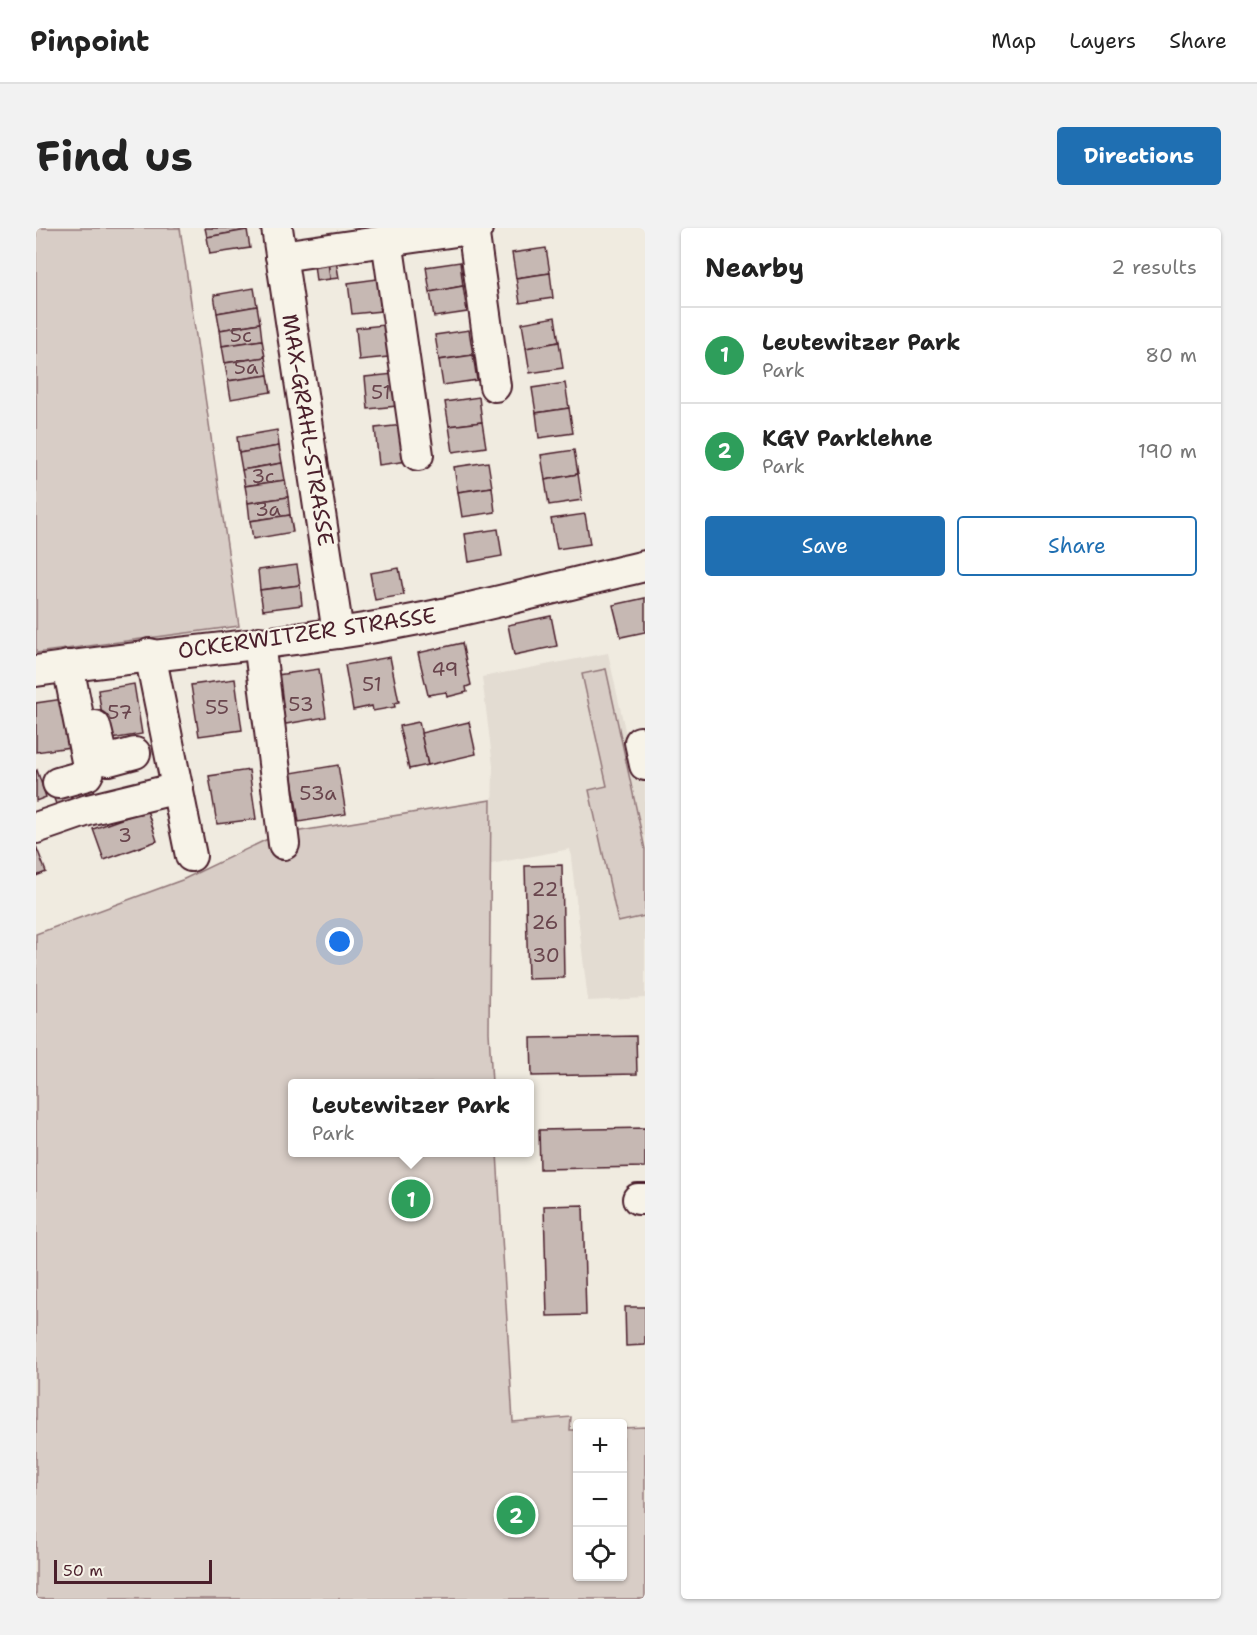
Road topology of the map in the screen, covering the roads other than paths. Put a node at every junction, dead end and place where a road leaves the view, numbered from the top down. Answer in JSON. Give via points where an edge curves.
{"nodes":[{"id":1,"x":474,"y":228,"type":"edge"},
{"id":2,"x":387,"y":240,"type":"junction"},
{"id":3,"x":279,"y":242,"type":"edge"},
{"id":4,"x":495,"y":386,"type":"dead end"},
{"id":5,"x":418,"y":455,"type":"dead end"},
{"id":6,"x":645,"y":566,"type":"edge"},
{"id":7,"x":338,"y":633,"type":"junction"},
{"id":8,"x":259,"y":642,"type":"junction"},
{"id":9,"x":150,"y":654,"type":"junction"},
{"id":10,"x":75,"y":665,"type":"junction"},
{"id":11,"x":36,"y":671,"type":"edge"},
{"id":12,"x":135,"y":753,"type":"dead end"},
{"id":13,"x":58,"y":783,"type":"dead end"},
{"id":14,"x":178,"y":788,"type":"junction"},
{"id":15,"x":36,"y":828,"type":"edge"},
{"id":16,"x":284,"y":844,"type":"dead end"},
{"id":17,"x":191,"y":856,"type":"dead end"}],
"edges":[{"from":1,"to":2,"type":"street"},
{"from":1,"to":4,"type":"street"},
{"from":2,"to":3,"type":"street"},
{"from":2,"to":5,"type":"street"},
{"from":3,"to":7,"type":"street","name":"MAX-GRAHL-STRASSE"},
{"from":6,"to":7,"type":"street","name":"OCKERWITZER STRASSE","via":[[438,615]]},
{"from":7,"to":8,"type":"street","name":"OCKERWITZER STRASSE"},
{"from":8,"to":9,"type":"street","name":"OCKERWITZER STRASSE"},
{"from":8,"to":16,"type":"street"},
{"from":9,"to":10,"type":"street","name":"OCKERWITZER STRASSE"},
{"from":9,"to":14,"type":"street"},
{"from":10,"to":11,"type":"street","name":"OCKERWITZER STRASSE"},
{"from":10,"to":12,"type":"street","via":[[103,758]]},
{"from":10,"to":13,"type":"street","via":[[89,771],[87,775]]},
{"from":14,"to":15,"type":"street","via":[[88,810]]},
{"from":14,"to":17,"type":"street"}]}
